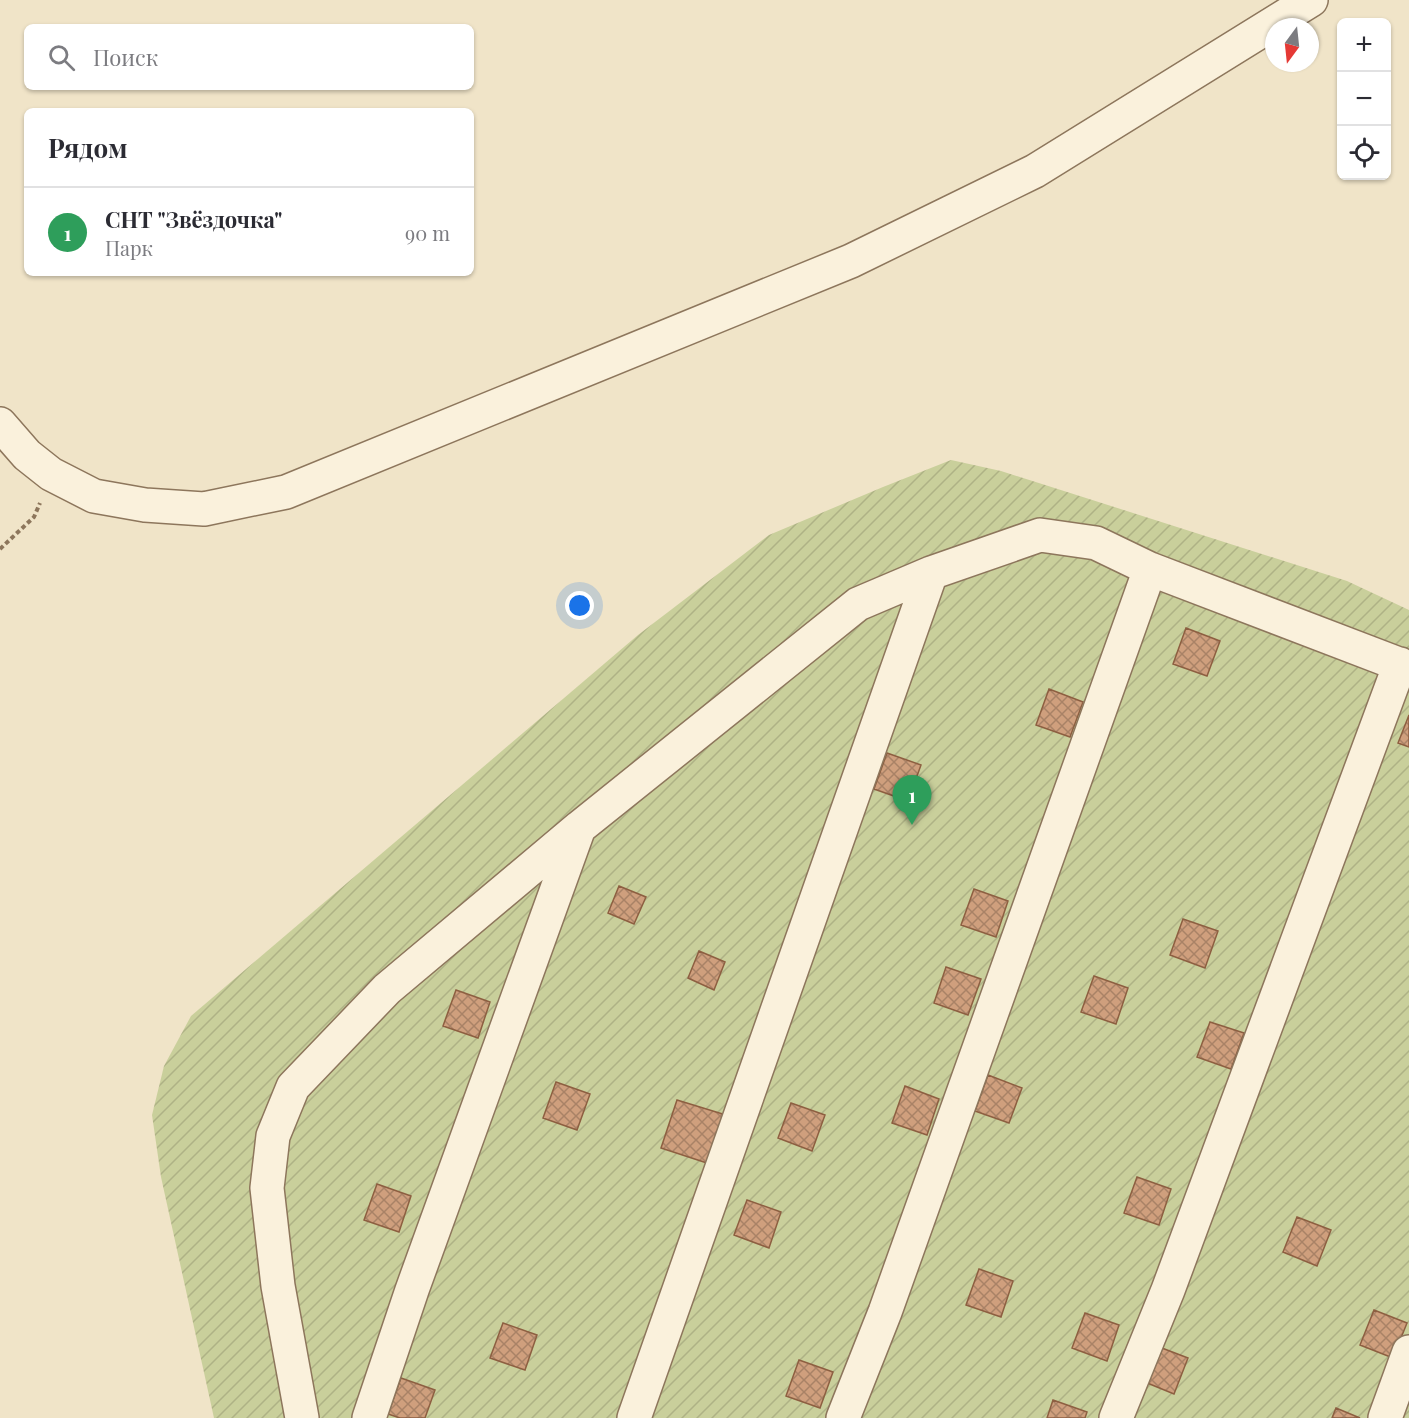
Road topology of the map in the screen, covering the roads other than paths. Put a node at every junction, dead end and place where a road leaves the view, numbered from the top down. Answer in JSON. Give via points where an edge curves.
{"nodes":[{"id":1,"x":1311,"y":0,"type":"edge"},
{"id":2,"x":0,"y":424,"type":"edge"},
{"id":3,"x":1150,"y":569,"type":"junction"},
{"id":4,"x":931,"y":573,"type":"junction"},
{"id":5,"x":1405,"y":666,"type":"edge"},
{"id":6,"x":580,"y":827,"type":"junction"},
{"id":7,"x":1409,"y":1352,"type":"edge"},
{"id":8,"x":302,"y":1418,"type":"edge"},
{"id":9,"x":369,"y":1418,"type":"edge"},
{"id":10,"x":634,"y":1418,"type":"edge"},
{"id":11,"x":843,"y":1418,"type":"edge"},
{"id":12,"x":1116,"y":1418,"type":"edge"},
{"id":13,"x":1385,"y":1418,"type":"edge"}],
"edges":[{"from":1,"to":2,"type":"street","via":[[1035,171],[861,256],[286,492],[204,509],[94,496],[51,474],[27,455]]},
{"from":3,"to":4,"type":"street","via":[[1096,543],[1040,535]]},
{"from":3,"to":5,"type":"street"},
{"from":3,"to":11,"type":"street","via":[[885,1312]]},
{"from":4,"to":6,"type":"street","via":[[858,604]]},
{"from":4,"to":10,"type":"street"},
{"from":5,"to":12,"type":"street"},
{"from":6,"to":8,"type":"street","via":[[387,989],[292,1087],[273,1136],[267,1188],[278,1286]]},
{"from":6,"to":9,"type":"street"},
{"from":7,"to":13,"type":"street"}]}
